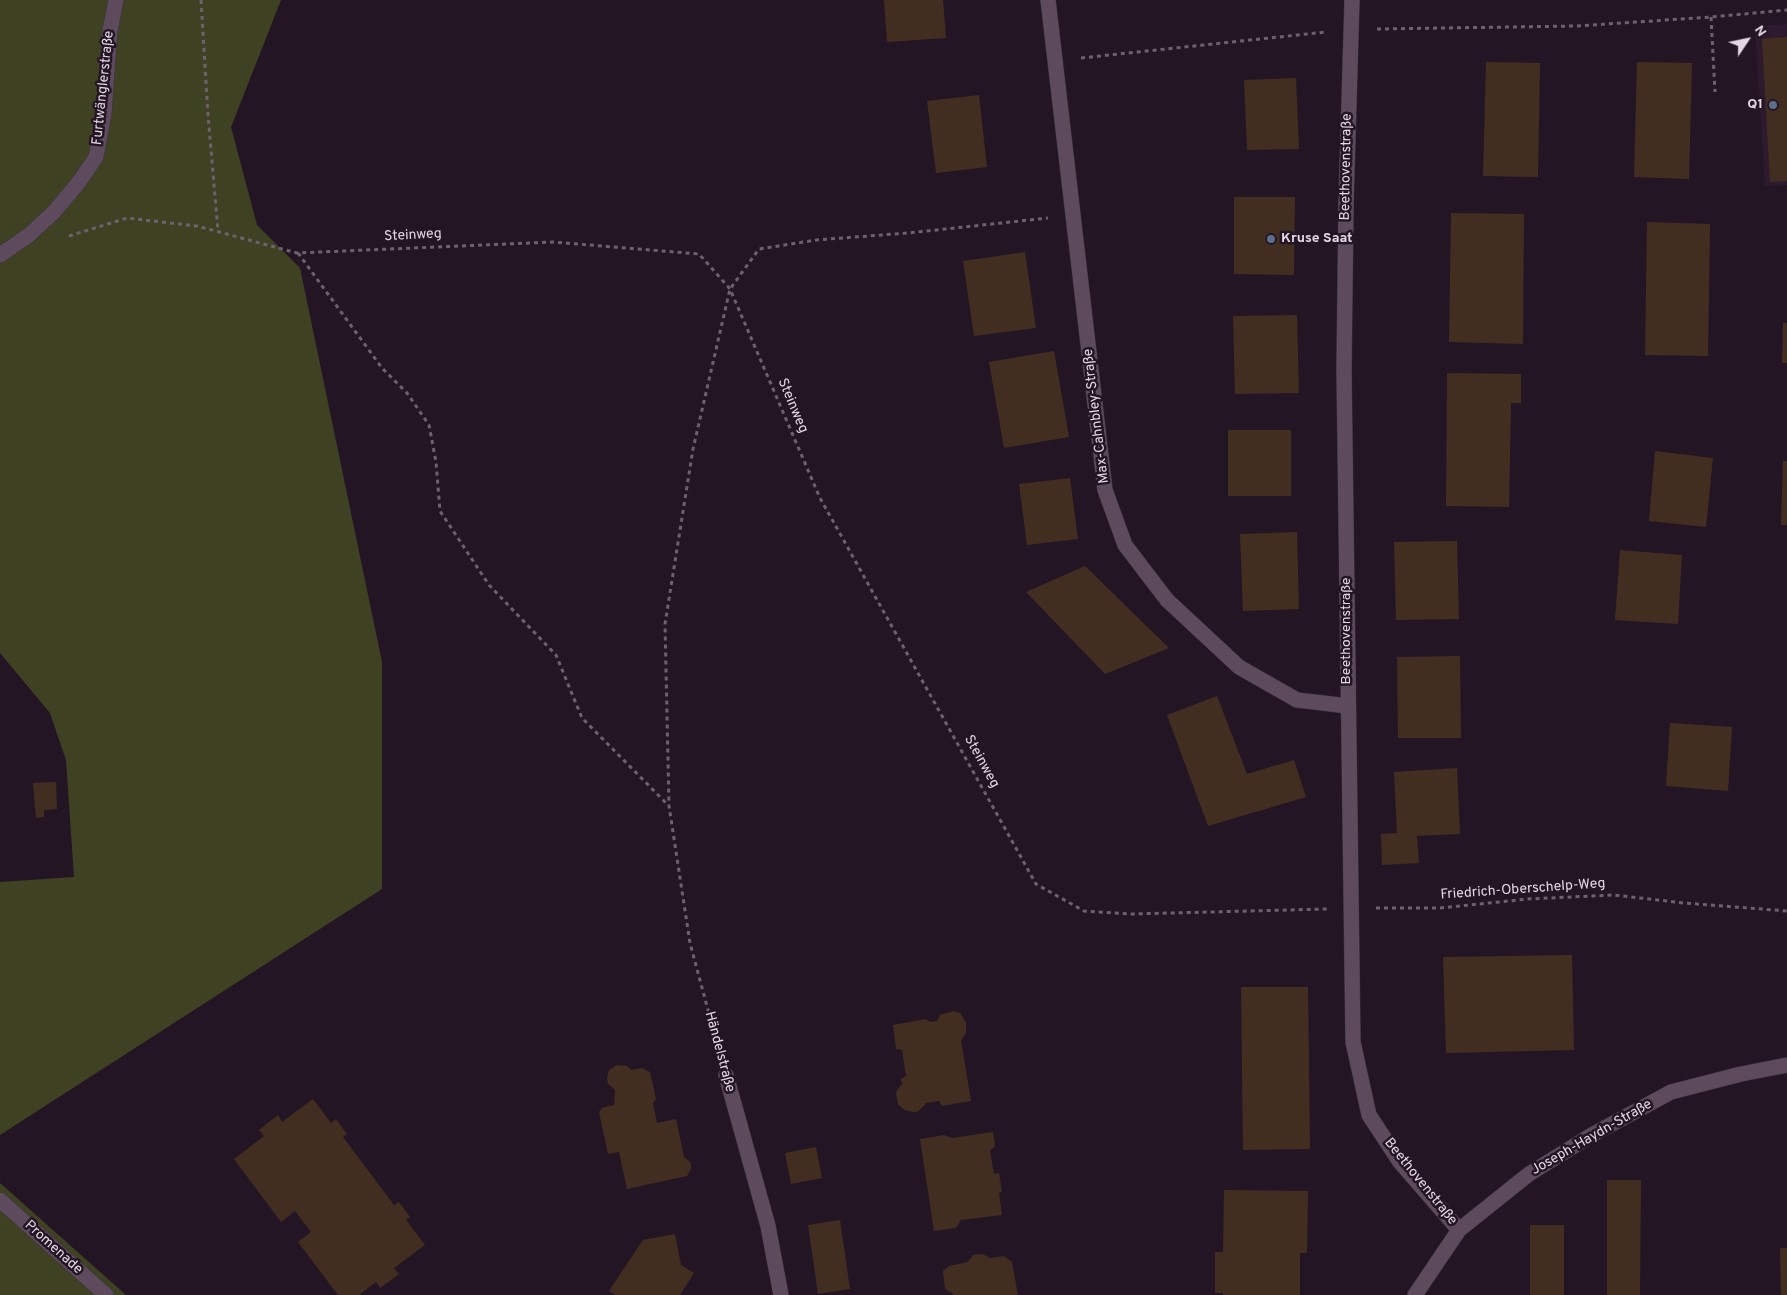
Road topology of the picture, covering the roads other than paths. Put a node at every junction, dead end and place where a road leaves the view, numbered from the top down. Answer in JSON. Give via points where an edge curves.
{"nodes":[{"id":1,"x":116,"y":0,"type":"edge"},
{"id":2,"x":1048,"y":0,"type":"edge"},
{"id":3,"x":1352,"y":0,"type":"edge"},
{"id":4,"x":0,"y":255,"type":"edge"},
{"id":5,"x":1348,"y":706,"type":"junction"},
{"id":6,"x":1787,"y":1065,"type":"edge"},
{"id":7,"x":726,"y":1075,"type":"road end"},
{"id":8,"x":0,"y":1200,"type":"edge"},
{"id":9,"x":1459,"y":1230,"type":"junction"},
{"id":10,"x":106,"y":1295,"type":"edge"},
{"id":11,"x":781,"y":1295,"type":"edge"},
{"id":12,"x":1415,"y":1295,"type":"edge"}],
"edges":[{"from":1,"to":4,"type":"street","name":"Furtwänglerstraße","via":[[110,31],[104,114],[96,157],[54,212]]},
{"from":2,"to":5,"type":"street","name":"Max-Cahnbley-Straße","via":[[1105,490],[1125,545],[1167,600],[1239,667],[1297,700]]},
{"from":3,"to":5,"type":"street","name":"Beethovenstraße","via":[[1344,370]]},
{"from":5,"to":9,"type":"street","name":"Beethovenstraße","via":[[1353,1042],[1369,1115],[1400,1162]]},
{"from":6,"to":9,"type":"street","name":"Joseph-Haydn-Straße","via":[[1671,1092],[1529,1174]]},
{"from":7,"to":11,"type":"street","name":"Händelstraße","via":[[768,1226]]},
{"from":8,"to":10,"type":"street","name":"Promenade"},
{"from":9,"to":12,"type":"street","name":"Joseph-Haydn-Straße"}]}
